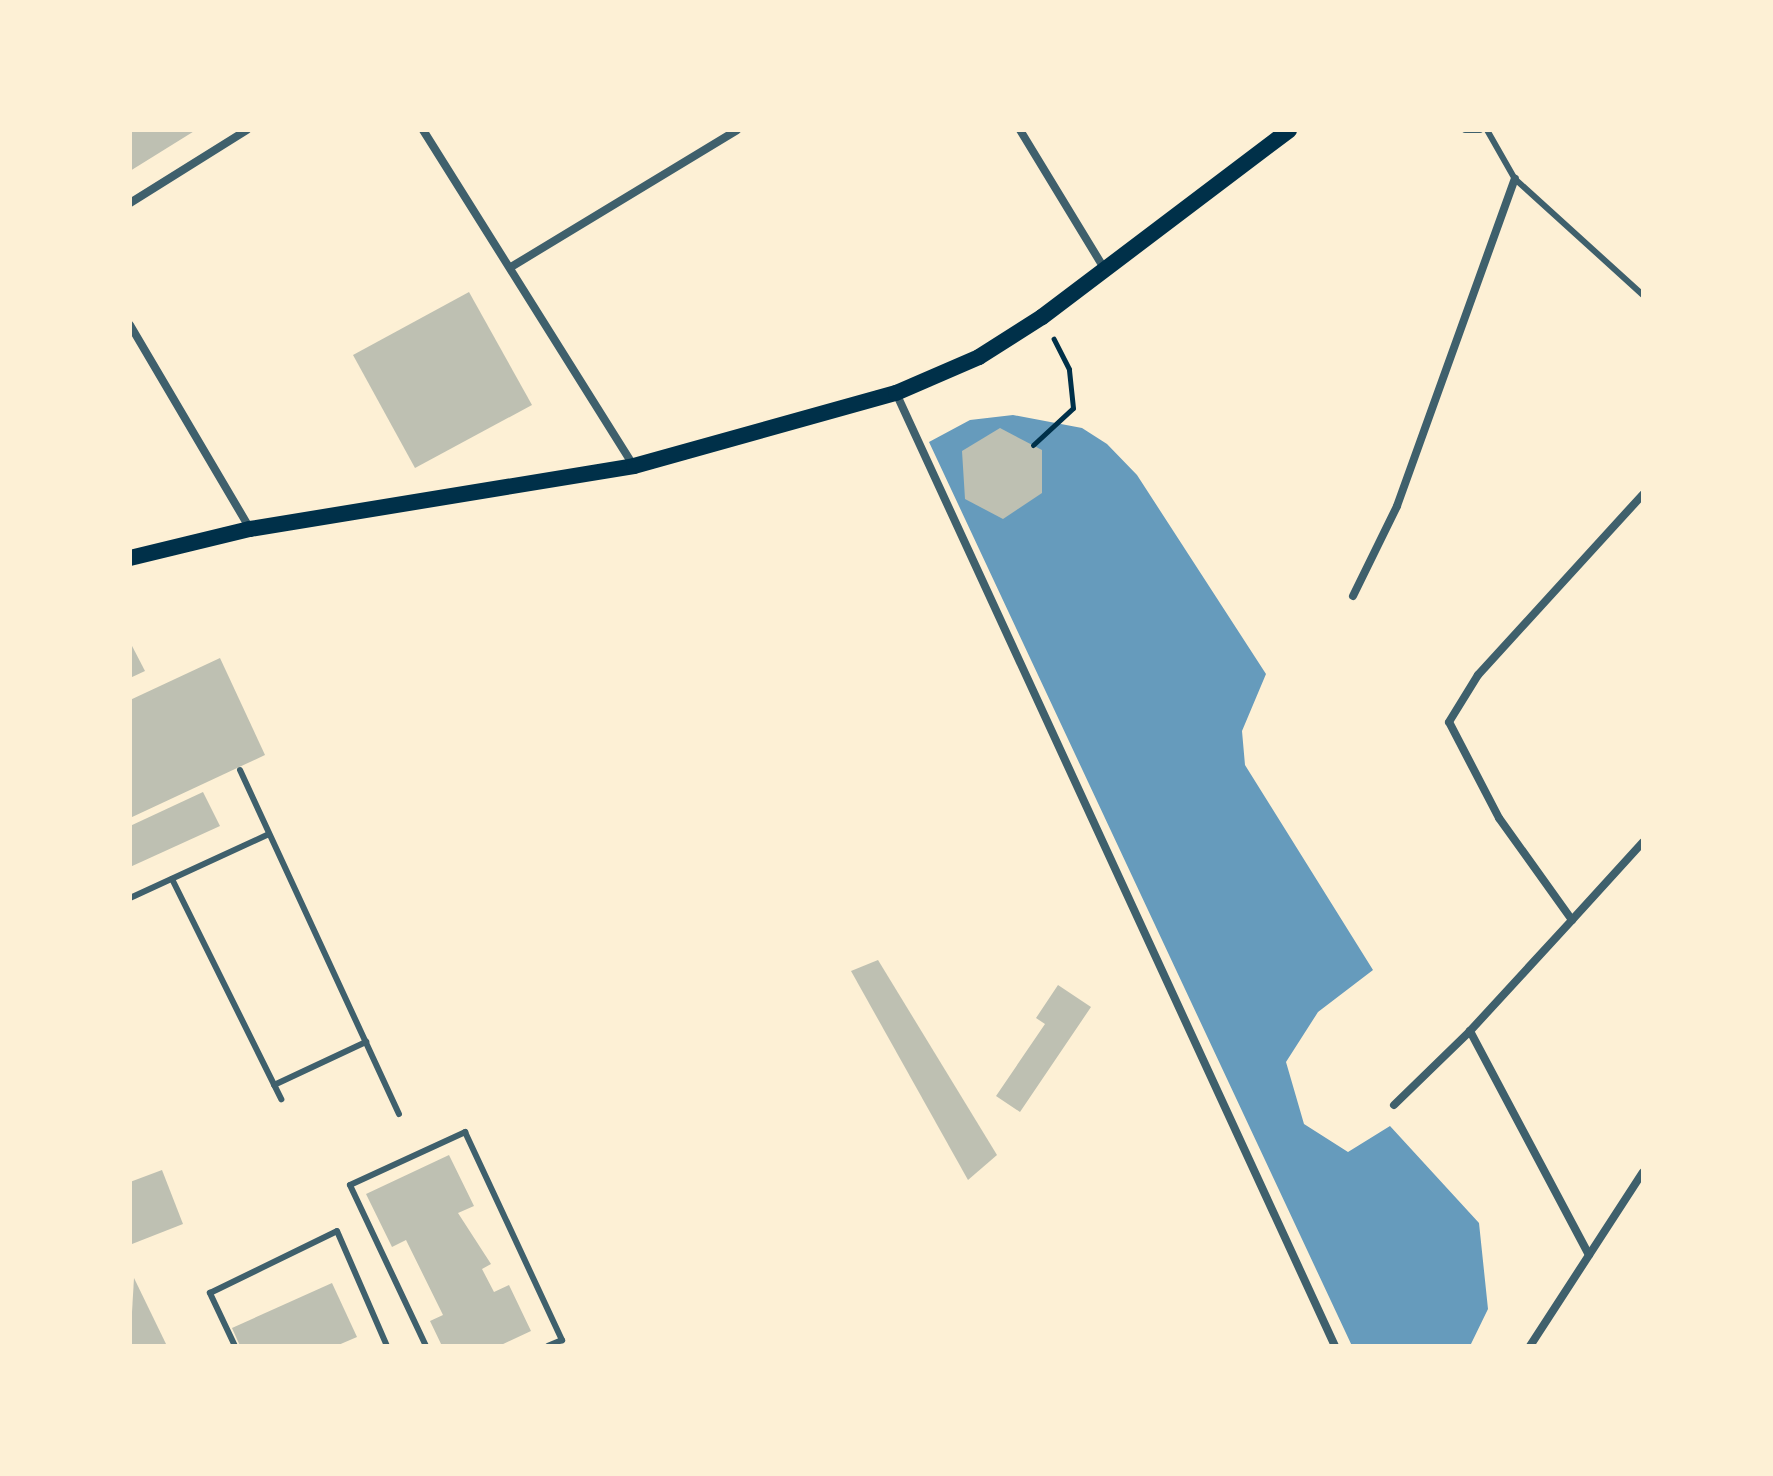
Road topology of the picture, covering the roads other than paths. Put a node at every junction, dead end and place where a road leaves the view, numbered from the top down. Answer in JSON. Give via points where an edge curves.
{"nodes":[{"id":1,"x":247,"y":130,"type":"edge"},
{"id":2,"x":423,"y":130,"type":"edge"},
{"id":3,"x":737,"y":130,"type":"edge"},
{"id":4,"x":1020,"y":130,"type":"edge"},
{"id":5,"x":1289,"y":130,"type":"edge"},
{"id":6,"x":1465,"y":130,"type":"edge"},
{"id":7,"x":1480,"y":130,"type":"edge"},
{"id":8,"x":1487,"y":130,"type":"edge"},
{"id":9,"x":1515,"y":179,"type":"junction"},
{"id":10,"x":130,"y":203,"type":"edge"},
{"id":11,"x":511,"y":267,"type":"junction"},
{"id":12,"x":1105,"y":270,"type":"junction"},
{"id":13,"x":1643,"y":295,"type":"edge"},
{"id":14,"x":130,"y":325,"type":"edge"},
{"id":15,"x":896,"y":393,"type":"junction"},
{"id":16,"x":634,"y":466,"type":"junction"},
{"id":17,"x":1643,"y":494,"type":"edge"},
{"id":18,"x":250,"y":529,"type":"junction"},
{"id":19,"x":130,"y":558,"type":"edge"},
{"id":20,"x":1353,"y":596,"type":"dead end"},
{"id":21,"x":240,"y":770,"type":"dead end"},
{"id":22,"x":269,"y":834,"type":"junction"},
{"id":23,"x":1643,"y":842,"type":"edge"},
{"id":24,"x":172,"y":879,"type":"junction"},
{"id":25,"x":130,"y":898,"type":"edge"},
{"id":26,"x":1572,"y":920,"type":"junction"},
{"id":27,"x":1470,"y":1031,"type":"junction"},
{"id":28,"x":366,"y":1042,"type":"junction"},
{"id":29,"x":274,"y":1085,"type":"junction"},
{"id":30,"x":281,"y":1099,"type":"dead end"},
{"id":31,"x":1394,"y":1105,"type":"dead end"},
{"id":32,"x":399,"y":1114,"type":"dead end"},
{"id":33,"x":1643,"y":1172,"type":"edge"},
{"id":34,"x":1589,"y":1255,"type":"junction"},
{"id":35,"x":235,"y":1346,"type":"edge"},
{"id":36,"x":387,"y":1346,"type":"edge"},
{"id":37,"x":426,"y":1346,"type":"edge"},
{"id":38,"x":548,"y":1346,"type":"edge"},
{"id":39,"x":1335,"y":1346,"type":"edge"},
{"id":40,"x":1530,"y":1346,"type":"edge"}],
"edges":[{"from":1,"to":10,"type":"street"},
{"from":2,"to":11,"type":"street"},
{"from":3,"to":11,"type":"street"},
{"from":4,"to":12,"type":"street"},
{"from":5,"to":12,"type":"main road"},
{"from":6,"to":7,"type":"lane"},
{"from":8,"to":9,"type":"lane"},
{"from":9,"to":13,"type":"lane"},
{"from":9,"to":20,"type":"street","via":[[1397,506]]},
{"from":11,"to":16,"type":"street"},
{"from":12,"to":15,"type":"main road","via":[[979,357]]},
{"from":14,"to":18,"type":"street"},
{"from":15,"to":16,"type":"main road"},
{"from":15,"to":39,"type":"street"},
{"from":16,"to":18,"type":"main road"},
{"from":17,"to":26,"type":"street","via":[[1478,675],[1449,722],[1499,818]]},
{"from":18,"to":19,"type":"main road"},
{"from":21,"to":22,"type":"lane"},
{"from":22,"to":24,"type":"lane"},
{"from":22,"to":28,"type":"lane"},
{"from":23,"to":26,"type":"street"},
{"from":24,"to":25,"type":"lane"},
{"from":24,"to":29,"type":"lane"},
{"from":26,"to":27,"type":"street"},
{"from":27,"to":31,"type":"street"},
{"from":27,"to":34,"type":"street"},
{"from":28,"to":29,"type":"lane"},
{"from":28,"to":32,"type":"lane"},
{"from":29,"to":30,"type":"lane"},
{"from":33,"to":34,"type":"street"},
{"from":34,"to":40,"type":"street"},
{"from":35,"to":36,"type":"lane","via":[[210,1293],[337,1231]]},
{"from":37,"to":38,"type":"lane","via":[[350,1185],[465,1132],[562,1340]]}]}
